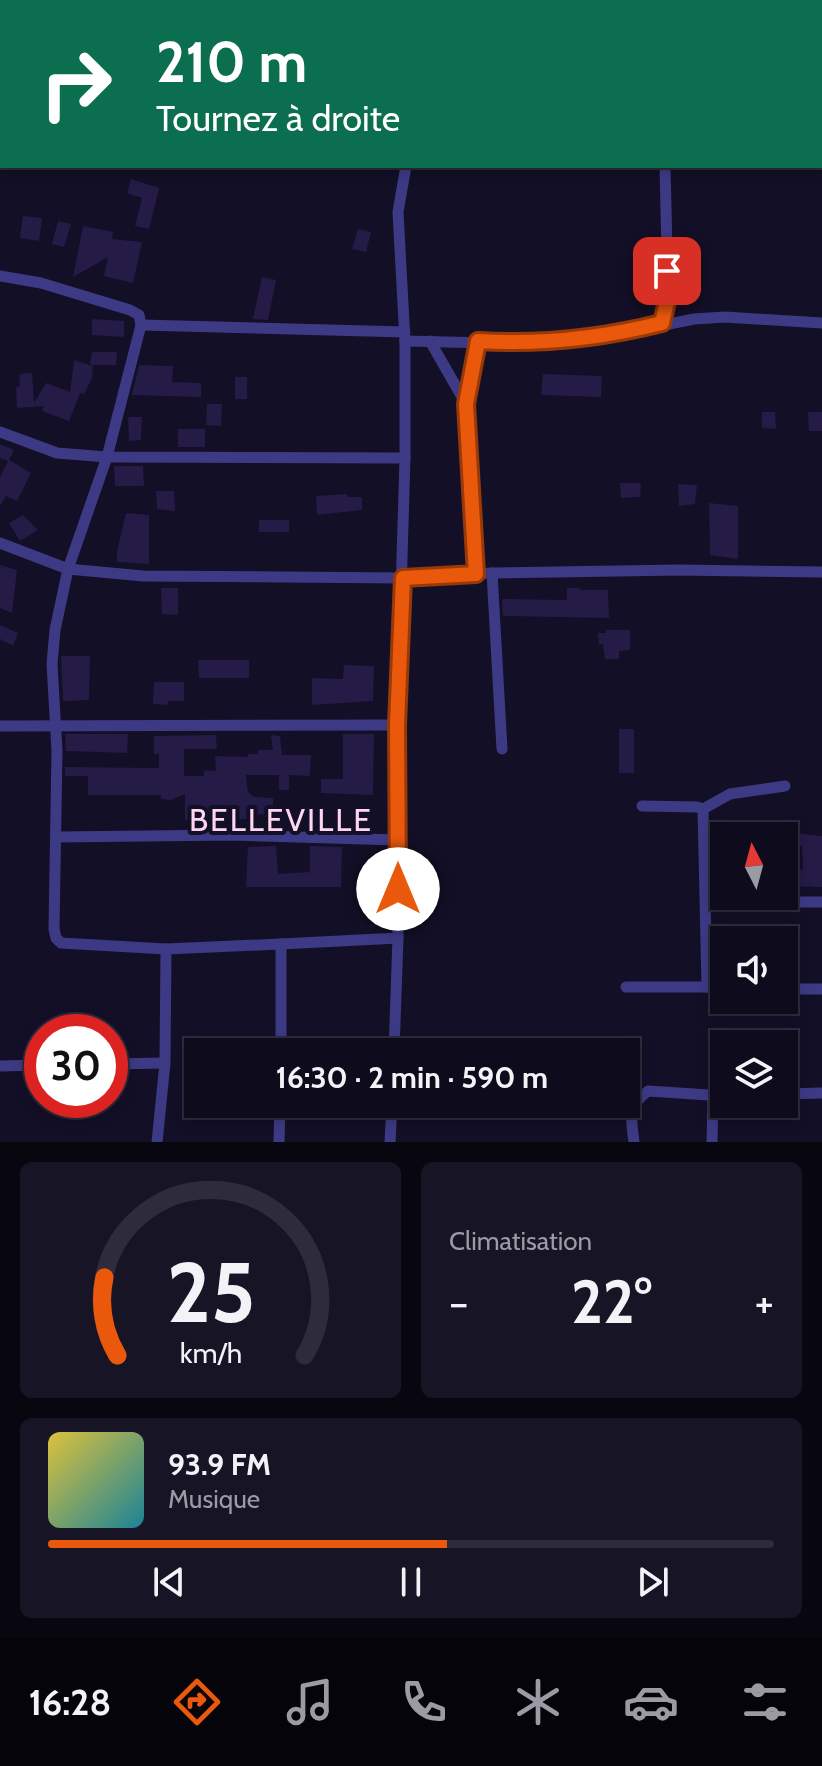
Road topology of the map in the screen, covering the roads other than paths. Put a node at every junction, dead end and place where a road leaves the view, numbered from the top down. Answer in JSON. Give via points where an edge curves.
{"nodes":[{"id":1,"x":406,"y":168,"type":"edge"},
{"id":2,"x":665,"y":168,"type":"edge"},
{"id":3,"x":0,"y":276,"type":"edge"},
{"id":4,"x":662,"y":323,"type":"junction"},
{"id":5,"x":822,"y":323,"type":"edge"},
{"id":6,"x":141,"y":325,"type":"junction"},
{"id":7,"x":405,"y":337,"type":"junction"},
{"id":8,"x":430,"y":341,"type":"junction"},
{"id":9,"x":478,"y":341,"type":"junction"},
{"id":10,"x":466,"y":404,"type":"junction"},
{"id":11,"x":0,"y":432,"type":"edge"},
{"id":12,"x":107,"y":457,"type":"junction"},
{"id":13,"x":405,"y":458,"type":"junction"},
{"id":14,"x":0,"y":543,"type":"edge"},
{"id":15,"x":68,"y":569,"type":"junction"},
{"id":16,"x":822,"y":572,"type":"edge"},
{"id":17,"x":492,"y":573,"type":"junction"},
{"id":18,"x":476,"y":574,"type":"junction"},
{"id":19,"x":403,"y":578,"type":"junction"},
{"id":20,"x":0,"y":723,"type":"edge"},
{"id":21,"x":397,"y":725,"type":"junction"},
{"id":22,"x":55,"y":726,"type":"junction"},
{"id":23,"x":502,"y":749,"type":"dead end"},
{"id":24,"x":785,"y":786,"type":"dead end"},
{"id":25,"x":642,"y":806,"type":"dead end"},
{"id":26,"x":703,"y":809,"type":"junction"},
{"id":27,"x":57,"y":837,"type":"junction"},
{"id":28,"x":398,"y":840,"type":"junction"},
{"id":29,"x":798,"y":902,"type":"edge"},
{"id":30,"x":822,"y":902,"type":"edge"},
{"id":31,"x":398,"y":938,"type":"junction"},
{"id":32,"x":281,"y":944,"type":"junction"},
{"id":33,"x":166,"y":949,"type":"junction"},
{"id":34,"x":626,"y":987,"type":"dead end"},
{"id":35,"x":707,"y":987,"type":"joint"},
{"id":36,"x":798,"y":989,"type":"edge"},
{"id":37,"x":822,"y":989,"type":"edge"},
{"id":38,"x":281,"y":1038,"type":"edge"},
{"id":39,"x":394,"y":1038,"type":"edge"},
{"id":40,"x":165,"y":1063,"type":"junction"},
{"id":41,"x":128,"y":1064,"type":"edge"},
{"id":42,"x":24,"y":1065,"type":"edge"},
{"id":43,"x":0,"y":1066,"type":"edge"},
{"id":44,"x":822,"y":1093,"type":"edge"},
{"id":45,"x":798,"y":1094,"type":"edge"},
{"id":46,"x":710,"y":1095,"type":"edge"},
{"id":47,"x":280,"y":1118,"type":"edge"},
{"id":48,"x":391,"y":1118,"type":"edge"},
{"id":49,"x":715,"y":1118,"type":"edge"},
{"id":50,"x":157,"y":1142,"type":"edge"},
{"id":51,"x":279,"y":1142,"type":"edge"},
{"id":52,"x":390,"y":1142,"type":"edge"},
{"id":53,"x":634,"y":1142,"type":"edge"},
{"id":54,"x":712,"y":1142,"type":"edge"}],
"edges":[{"from":1,"to":7,"type":"street","via":[[398,212]]},
{"from":2,"to":4,"type":"street","via":[[668,297]]},
{"from":3,"to":6,"type":"street","via":[[130,310],[139,315]]},
{"from":4,"to":5,"type":"street","via":[[725,317]]},
{"from":4,"to":9,"type":"street","via":[[526,344]]},
{"from":6,"to":7,"type":"street"},
{"from":6,"to":12,"type":"street"},
{"from":7,"to":8,"type":"street"},
{"from":7,"to":13,"type":"street"},
{"from":8,"to":9,"type":"street"},
{"from":8,"to":10,"type":"street"},
{"from":9,"to":10,"type":"street"},
{"from":10,"to":18,"type":"street"},
{"from":11,"to":12,"type":"street","via":[[57,453]]},
{"from":12,"to":13,"type":"street"},
{"from":12,"to":15,"type":"street"},
{"from":13,"to":19,"type":"street"},
{"from":14,"to":15,"type":"street"},
{"from":15,"to":19,"type":"street","via":[[143,576]]},
{"from":15,"to":22,"type":"street","via":[[52,664]]},
{"from":16,"to":17,"type":"street"},
{"from":17,"to":18,"type":"street"},
{"from":17,"to":23,"type":"street"},
{"from":18,"to":19,"type":"street"},
{"from":19,"to":21,"type":"street"},
{"from":20,"to":22,"type":"street"},
{"from":21,"to":22,"type":"street"},
{"from":21,"to":28,"type":"street"},
{"from":22,"to":27,"type":"street"},
{"from":24,"to":26,"type":"street","via":[[730,794]]},
{"from":25,"to":26,"type":"street"},
{"from":26,"to":35,"type":"street"},
{"from":27,"to":28,"type":"street"},
{"from":27,"to":33,"type":"street","via":[[56,938],[61,943]]},
{"from":28,"to":31,"type":"street"},
{"from":29,"to":30,"type":"street"},
{"from":31,"to":32,"type":"street"},
{"from":31,"to":39,"type":"street"},
{"from":32,"to":33,"type":"street"},
{"from":32,"to":38,"type":"street"},
{"from":33,"to":40,"type":"street"},
{"from":34,"to":35,"type":"street"},
{"from":36,"to":37,"type":"street"},
{"from":40,"to":41,"type":"street"},
{"from":40,"to":50,"type":"street"},
{"from":42,"to":43,"type":"street"},
{"from":44,"to":45,"type":"street"},
{"from":46,"to":53,"type":"street","via":[[648,1091],[631,1113]]},
{"from":47,"to":51,"type":"street"},
{"from":48,"to":52,"type":"street"},
{"from":49,"to":54,"type":"street"}]}
